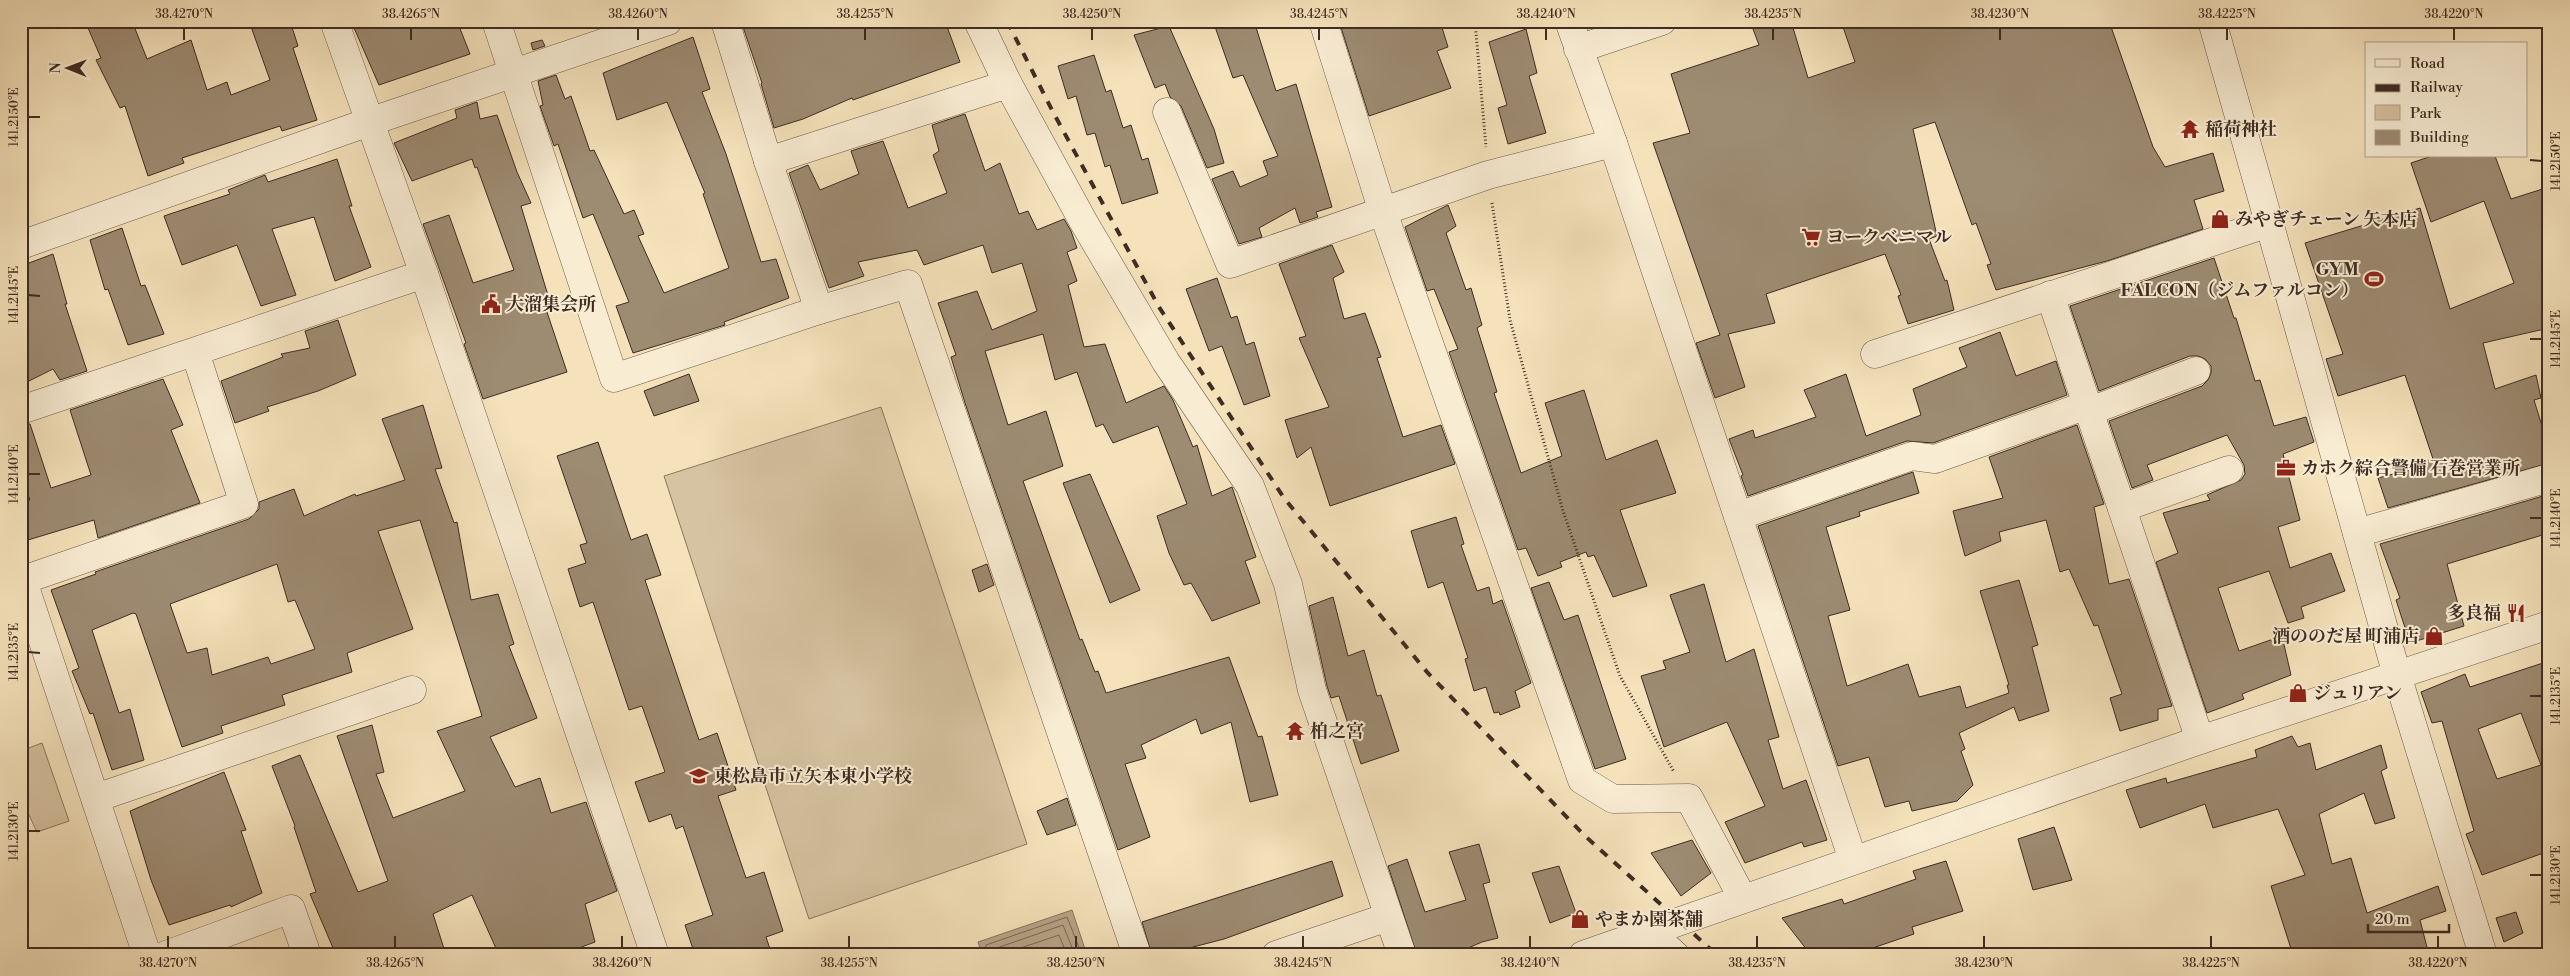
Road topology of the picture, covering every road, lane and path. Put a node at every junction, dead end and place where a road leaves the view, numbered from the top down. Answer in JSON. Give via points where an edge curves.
{"nodes":[{"id":1,"x":334,"y":21,"type":"edge"},
{"id":2,"x":496,"y":21,"type":"edge"},
{"id":3,"x":725,"y":21,"type":"edge"},
{"id":4,"x":978,"y":21,"type":"edge"},
{"id":5,"x":1323,"y":21,"type":"edge"},
{"id":6,"x":1475,"y":21,"type":"edge"},
{"id":7,"x":1569,"y":21,"type":"edge"},
{"id":8,"x":1662,"y":21,"type":"edge"},
{"id":9,"x":2212,"y":21,"type":"edge"},
{"id":10,"x":662,"y":22,"type":"edge"},
{"id":11,"x":1578,"y":49,"type":"junction"},
{"id":12,"x":514,"y":74,"type":"junction"},
{"id":13,"x":1008,"y":84,"type":"junction"},
{"id":14,"x":1167,"y":112,"type":"dead end"},
{"id":15,"x":369,"y":122,"type":"junction"},
{"id":16,"x":1612,"y":143,"type":"junction"},
{"id":17,"x":768,"y":161,"type":"junction"},
{"id":18,"x":1488,"y":175,"type":"junction"},
{"id":19,"x":1382,"y":212,"type":"junction"},
{"id":20,"x":2269,"y":223,"type":"junction"},
{"id":21,"x":21,"y":245,"type":"edge"},
{"id":22,"x":424,"y":274,"type":"junction"},
{"id":23,"x":2050,"y":294,"type":"junction"},
{"id":24,"x":819,"y":310,"type":"junction"},
{"id":25,"x":195,"y":352,"type":"junction"},
{"id":26,"x":1875,"y":354,"type":"dead end"},
{"id":27,"x":2196,"y":371,"type":"dead end"},
{"id":28,"x":2088,"y":408,"type":"junction"},
{"id":29,"x":21,"y":410,"type":"edge"},
{"id":30,"x":2229,"y":470,"type":"dead end"},
{"id":31,"x":2549,"y":478,"type":"edge"},
{"id":32,"x":2122,"y":508,"type":"junction"},
{"id":33,"x":1738,"y":516,"type":"junction"},
{"id":34,"x":2358,"y":534,"type":"junction"},
{"id":35,"x":22,"y":577,"type":"edge"},
{"id":36,"x":2549,"y":625,"type":"edge"},
{"id":37,"x":2397,"y":674,"type":"junction"},
{"id":38,"x":412,"y":690,"type":"dead end"},
{"id":39,"x":2200,"y":740,"type":"junction"},
{"id":40,"x":96,"y":798,"type":"junction"},
{"id":41,"x":1689,"y":798,"type":"junction"},
{"id":42,"x":1853,"y":860,"type":"junction"},
{"id":43,"x":1743,"y":899,"type":"junction"},
{"id":44,"x":1388,"y":917,"type":"junction"},
{"id":45,"x":1650,"y":932,"type":"junction"},
{"id":46,"x":147,"y":955,"type":"edge"},
{"id":47,"x":166,"y":955,"type":"edge"},
{"id":48,"x":306,"y":955,"type":"edge"},
{"id":49,"x":655,"y":955,"type":"edge"},
{"id":50,"x":1137,"y":955,"type":"edge"},
{"id":51,"x":1276,"y":955,"type":"edge"},
{"id":52,"x":1402,"y":955,"type":"edge"},
{"id":53,"x":1583,"y":955,"type":"edge"},
{"id":54,"x":1675,"y":955,"type":"edge"},
{"id":55,"x":2483,"y":955,"type":"edge"}],
"edges":[{"from":1,"to":15,"type":"street"},
{"from":2,"to":12,"type":"street"},
{"from":3,"to":17,"type":"street"},
{"from":4,"to":13,"type":"street"},
{"from":5,"to":19,"type":"street"},
{"from":6,"to":18,"type":"path"},
{"from":7,"to":11,"type":"street"},
{"from":8,"to":11,"type":"street"},
{"from":9,"to":20,"type":"street"},
{"from":10,"to":12,"type":"street"},
{"from":11,"to":16,"type":"street"},
{"from":12,"to":15,"type":"street"},
{"from":12,"to":24,"type":"street","via":[[614,378]]},
{"from":13,"to":17,"type":"street"},
{"from":13,"to":44,"type":"street","via":[[1166,362],[1250,486],[1288,584],[1312,690]]},
{"from":14,"to":19,"type":"street","via":[[1230,264]]},
{"from":15,"to":21,"type":"street"},
{"from":15,"to":22,"type":"street"},
{"from":16,"to":18,"type":"street"},
{"from":16,"to":33,"type":"street"},
{"from":17,"to":24,"type":"street"},
{"from":18,"to":19,"type":"street"},
{"from":18,"to":41,"type":"path","via":[[1510,320],[1563,511],[1620,676]]},
{"from":19,"to":41,"type":"street","via":[[1582,780],[1613,799]]},
{"from":20,"to":23,"type":"street"},
{"from":20,"to":34,"type":"street"},
{"from":22,"to":25,"type":"street"},
{"from":22,"to":49,"type":"street"},
{"from":23,"to":26,"type":"street"},
{"from":23,"to":28,"type":"street"},
{"from":24,"to":50,"type":"street","via":[[908,284]]},
{"from":25,"to":29,"type":"street"},
{"from":25,"to":35,"type":"street","via":[[244,504]]},
{"from":27,"to":28,"type":"street"},
{"from":28,"to":32,"type":"street"},
{"from":28,"to":33,"type":"street","via":[[1935,459],[1912,456]]},
{"from":30,"to":32,"type":"street"},
{"from":31,"to":34,"type":"street"},
{"from":32,"to":39,"type":"street"},
{"from":33,"to":42,"type":"street"},
{"from":34,"to":37,"type":"street"},
{"from":35,"to":40,"type":"street"},
{"from":36,"to":37,"type":"street"},
{"from":37,"to":39,"type":"street"},
{"from":37,"to":55,"type":"street"},
{"from":38,"to":40,"type":"street"},
{"from":39,"to":42,"type":"street"},
{"from":40,"to":46,"type":"street"},
{"from":41,"to":43,"type":"street"},
{"from":42,"to":43,"type":"street"},
{"from":43,"to":45,"type":"street"},
{"from":44,"to":51,"type":"street"},
{"from":44,"to":52,"type":"street"},
{"from":45,"to":53,"type":"street"},
{"from":45,"to":54,"type":"street"},
{"from":47,"to":48,"type":"street","via":[[291,909]]}]}
